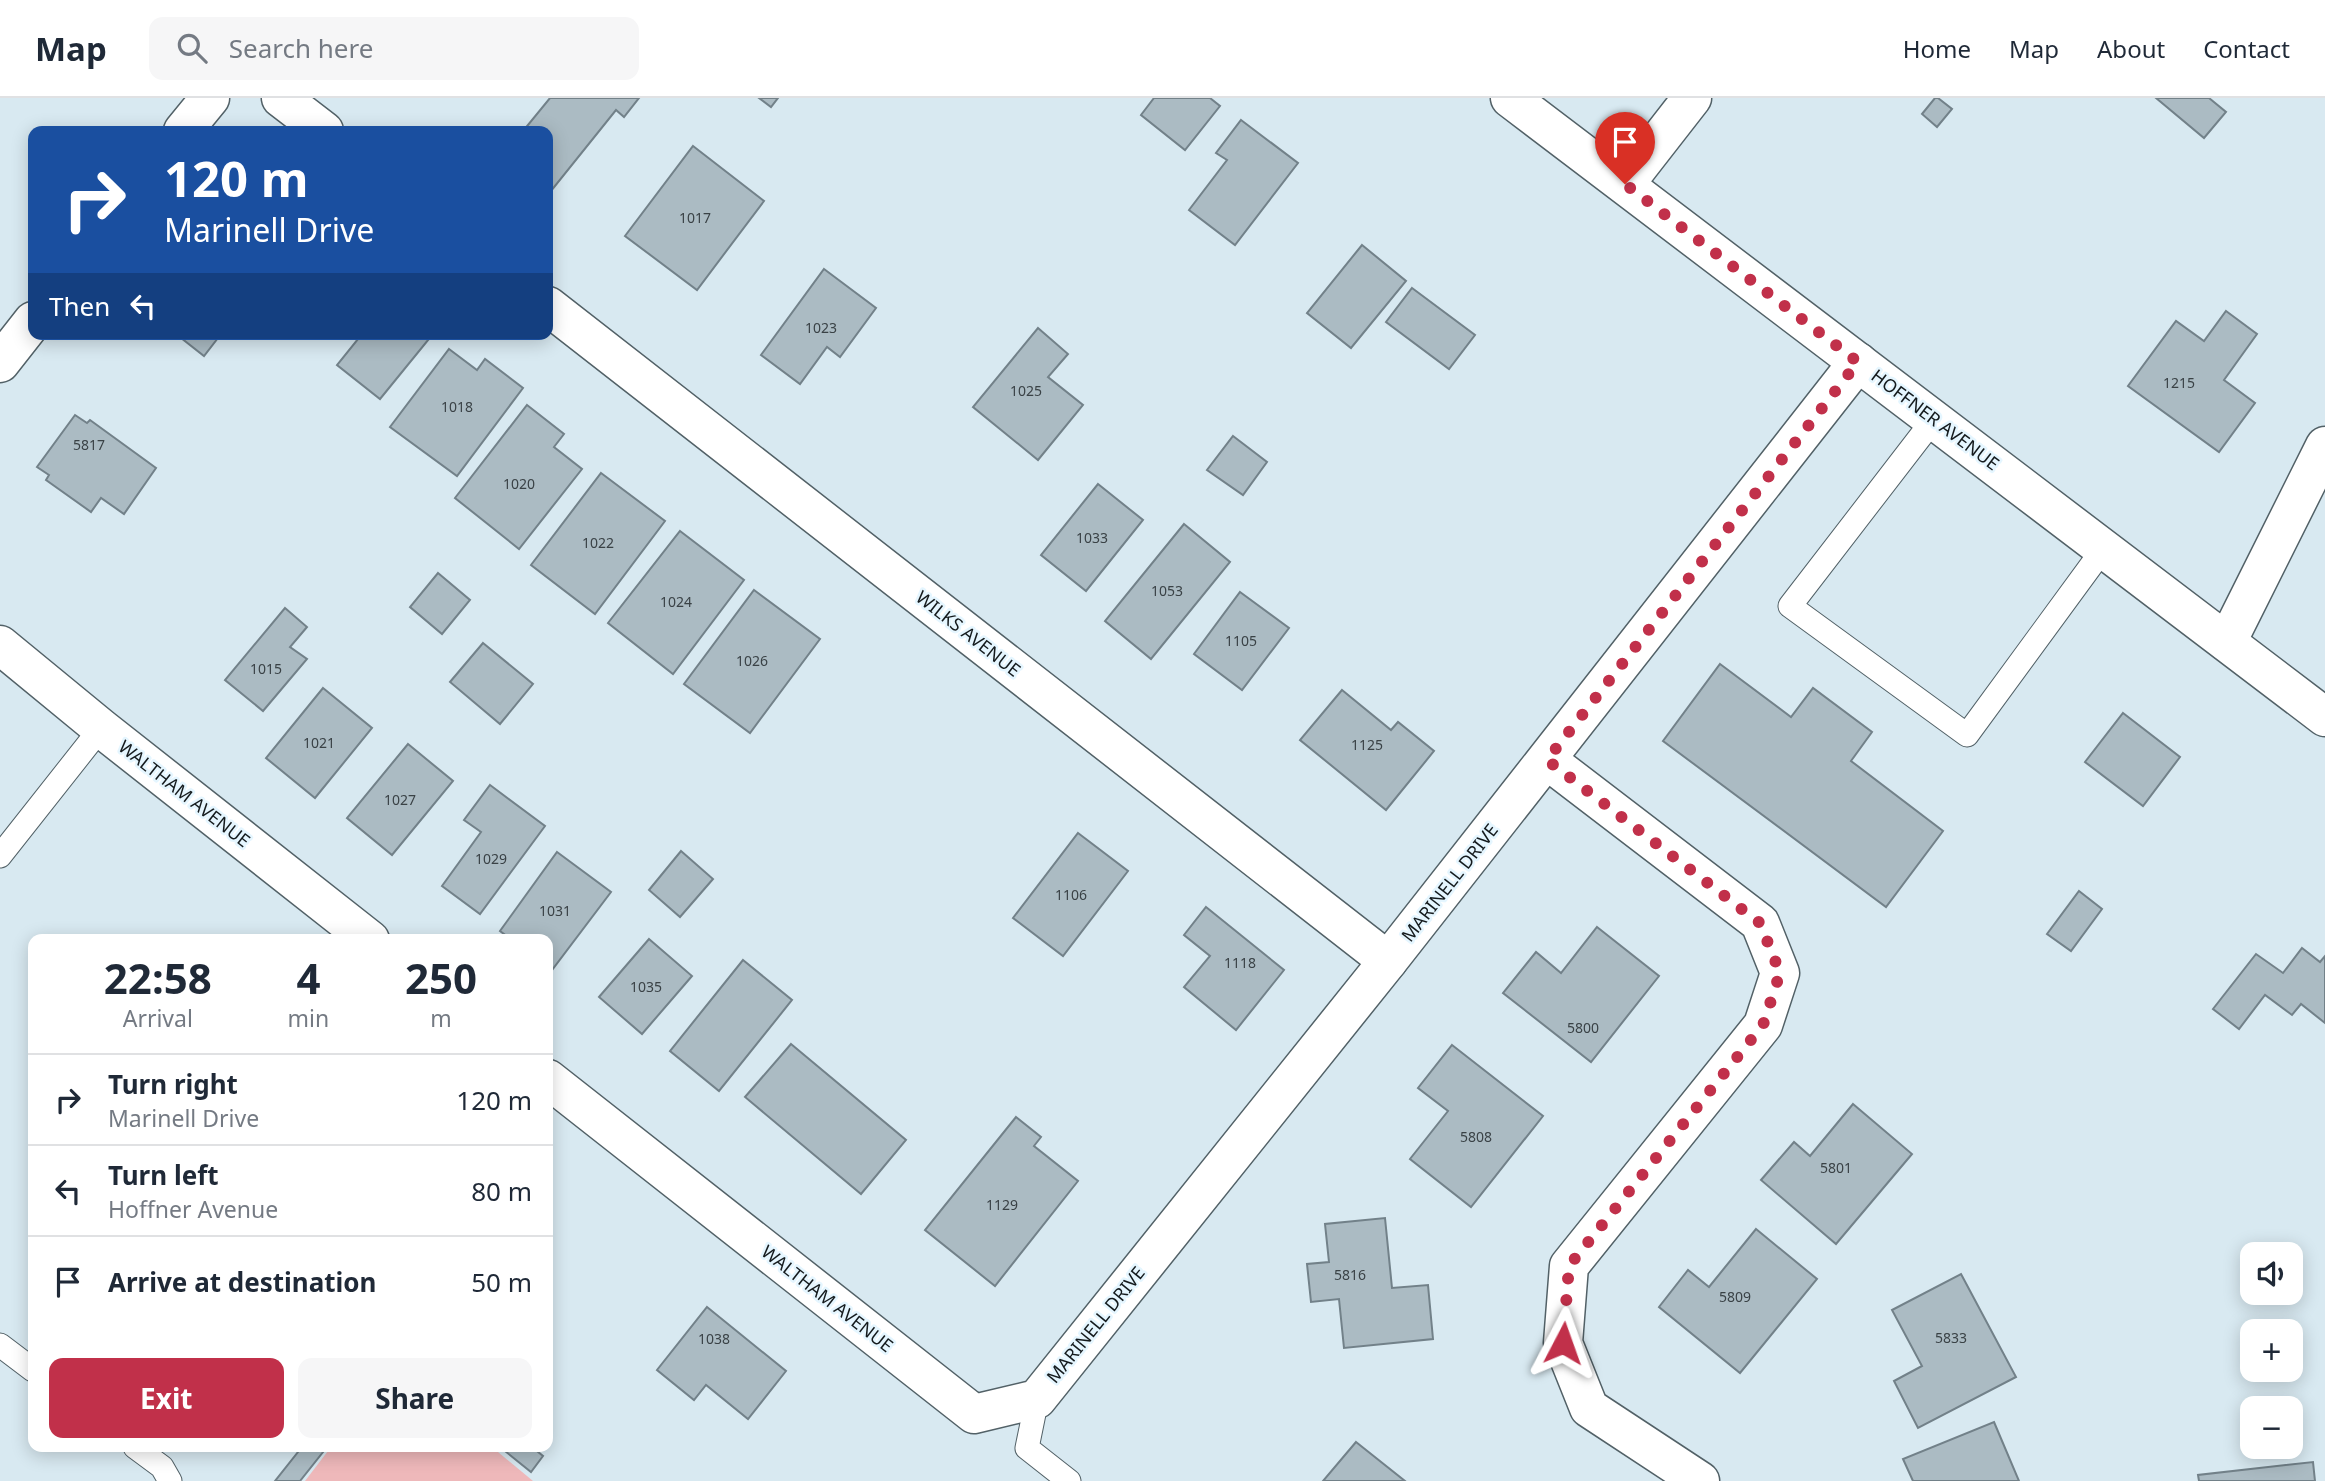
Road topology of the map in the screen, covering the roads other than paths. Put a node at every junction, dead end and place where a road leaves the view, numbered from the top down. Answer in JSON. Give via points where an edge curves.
{"nodes":[{"id":1,"x":210,"y":98,"type":"edge"},
{"id":2,"x":281,"y":98,"type":"edge"},
{"id":3,"x":1510,"y":98,"type":"edge"},
{"id":4,"x":1692,"y":98,"type":"edge"},
{"id":5,"x":187,"y":126,"type":"edge"},
{"id":6,"x":317,"y":126,"type":"edge"},
{"id":7,"x":1625,"y":184,"type":"junction"},
{"id":8,"x":553,"y":310,"type":"edge"},
{"id":9,"x":28,"y":327,"type":"edge"},
{"id":10,"x":1858,"y":362,"type":"junction"},
{"id":11,"x":0,"y":363,"type":"edge"},
{"id":12,"x":1934,"y":419,"type":"junction"},
{"id":13,"x":2325,"y":446,"type":"edge"},
{"id":14,"x":2104,"y":548,"type":"junction"},
{"id":15,"x":2227,"y":642,"type":"junction"},
{"id":16,"x":0,"y":645,"type":"edge"},
{"id":17,"x":2325,"y":717,"type":"edge"},
{"id":18,"x":101,"y":728,"type":"junction"},
{"id":19,"x":1547,"y":760,"type":"junction"},
{"id":20,"x":0,"y":856,"type":"edge"},
{"id":21,"x":362,"y":934,"type":"edge"},
{"id":22,"x":1388,"y":961,"type":"junction"},
{"id":23,"x":553,"y":1083,"type":"edge"},
{"id":24,"x":0,"y":1345,"type":"edge"},
{"id":25,"x":28,"y":1366,"type":"edge"},
{"id":26,"x":1037,"y":1399,"type":"junction"},
{"id":27,"x":142,"y":1452,"type":"edge"},
{"id":28,"x":170,"y":1481,"type":"edge"},
{"id":29,"x":1069,"y":1481,"type":"edge"},
{"id":30,"x":1700,"y":1481,"type":"edge"}],
"edges":[{"from":1,"to":5,"type":"street"},
{"from":2,"to":6,"type":"street"},
{"from":3,"to":7,"type":"street","name":"HOFFNER AVENUE"},
{"from":4,"to":7,"type":"street"},
{"from":7,"to":10,"type":"street","name":"HOFFNER AVENUE"},
{"from":8,"to":22,"type":"street","name":"WILKS AVENUE"},
{"from":9,"to":11,"type":"street"},
{"from":10,"to":12,"type":"street","name":"HOFFNER AVENUE"},
{"from":10,"to":19,"type":"street","name":"MARINELL DRIVE"},
{"from":12,"to":14,"type":"street","name":"HOFFNER AVENUE"},
{"from":12,"to":14,"type":"lane","via":[[1790,606],[1967,735]]},
{"from":13,"to":15,"type":"street"},
{"from":14,"to":15,"type":"street","name":"HOFFNER AVENUE"},
{"from":15,"to":17,"type":"street","name":"HOFFNER AVENUE"},
{"from":16,"to":18,"type":"street","name":"WALTHAM AVENUE"},
{"from":18,"to":20,"type":"lane"},
{"from":18,"to":21,"type":"street","name":"WALTHAM AVENUE"},
{"from":19,"to":22,"type":"street","name":"MARINELL DRIVE"},
{"from":19,"to":30,"type":"street","via":[[1760,923],[1780,973],[1763,1025],[1569,1266],[1563,1343],[1590,1408]]},
{"from":22,"to":26,"type":"street","name":"MARINELL DRIVE"},
{"from":23,"to":26,"type":"street","name":"WALTHAM AVENUE","via":[[974,1414]]},
{"from":24,"to":25,"type":"lane"},
{"from":26,"to":29,"type":"lane","via":[[1027,1448]]},
{"from":27,"to":28,"type":"lane","via":[[162,1467]]}]}
